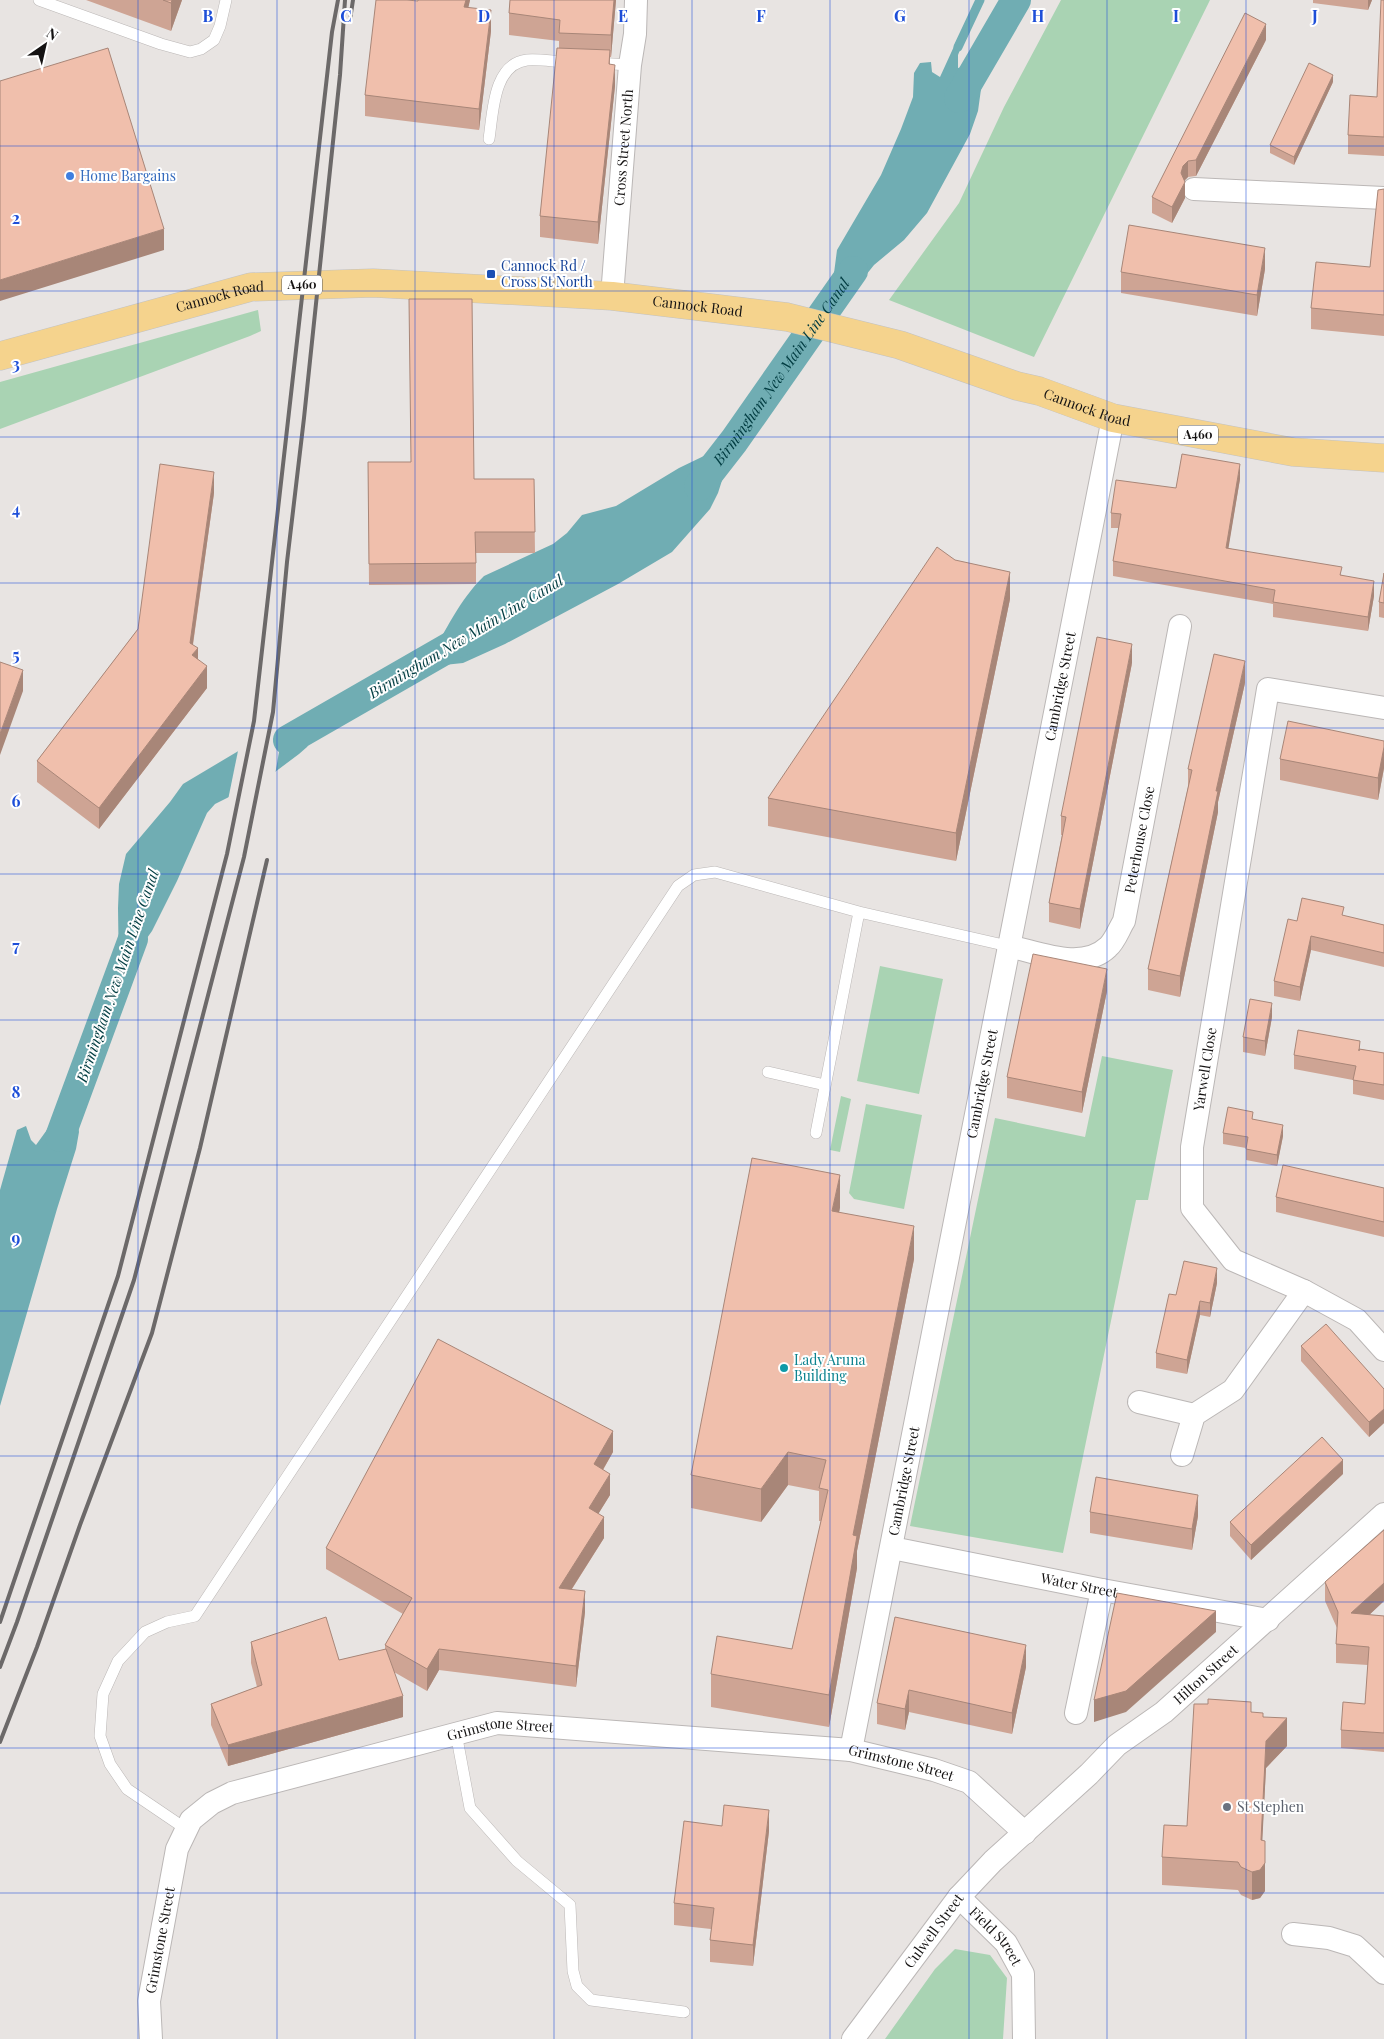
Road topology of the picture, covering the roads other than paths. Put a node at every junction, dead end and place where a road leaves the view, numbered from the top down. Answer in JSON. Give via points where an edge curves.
{"nodes":[{"id":1,"x":39,"y":0,"type":"edge"},
{"id":2,"x":226,"y":0,"type":"edge"},
{"id":3,"x":636,"y":0,"type":"edge"},
{"id":4,"x":630,"y":64,"type":"junction"},
{"id":5,"x":489,"y":138,"type":"dead end"},
{"id":6,"x":1194,"y":189,"type":"dead end"},
{"id":7,"x":1384,"y":198,"type":"edge"},
{"id":8,"x":612,"y":296,"type":"junction"},
{"id":9,"x":0,"y":356,"type":"edge"},
{"id":10,"x":1113,"y":418,"type":"junction"},
{"id":11,"x":1384,"y":458,"type":"edge"},
{"id":12,"x":1180,"y":626,"type":"dead end"},
{"id":13,"x":1384,"y":708,"type":"edge"},
{"id":14,"x":859,"y":912,"type":"junction"},
{"id":15,"x":1008,"y":946,"type":"junction"},
{"id":16,"x":768,"y":1072,"type":"dead end"},
{"id":17,"x":826,"y":1085,"type":"junction"},
{"id":18,"x":816,"y":1133,"type":"dead end"},
{"id":19,"x":1304,"y":1291,"type":"junction"},
{"id":20,"x":1384,"y":1350,"type":"edge"},
{"id":21,"x":1138,"y":1402,"type":"dead end"},
{"id":22,"x":1194,"y":1415,"type":"junction"},
{"id":23,"x":1182,"y":1455,"type":"dead end"},
{"id":24,"x":1384,"y":1514,"type":"edge"},
{"id":25,"x":892,"y":1548,"type":"junction"},
{"id":26,"x":1102,"y":1590,"type":"junction"},
{"id":27,"x":1268,"y":1620,"type":"junction"},
{"id":28,"x":1076,"y":1714,"type":"dead end"},
{"id":29,"x":456,"y":1734,"type":"junction"},
{"id":30,"x":851,"y":1750,"type":"junction"},
{"id":31,"x":186,"y":1830,"type":"junction"},
{"id":32,"x":1025,"y":1833,"type":"junction"},
{"id":33,"x":959,"y":1897,"type":"junction"},
{"id":34,"x":1293,"y":1934,"type":"dead end"},
{"id":35,"x":1384,"y":1973,"type":"edge"},
{"id":36,"x":684,"y":2012,"type":"dead end"},
{"id":37,"x":151,"y":2039,"type":"edge"},
{"id":38,"x":853,"y":2039,"type":"edge"},
{"id":39,"x":1024,"y":2039,"type":"edge"}],
"edges":[{"from":1,"to":2,"type":"lane","via":[[190,52],[214,40]]},
{"from":3,"to":4,"type":"street","name":"Cross Street North"},
{"from":4,"to":5,"type":"lane","via":[[527,60],[515,64],[506,72],[496,90]]},
{"from":4,"to":8,"type":"street","name":"Cross Street North"},
{"from":6,"to":7,"type":"street"},
{"from":8,"to":9,"type":"highway","name":"Cannock Road","number":"A460","via":[[373,283],[251,287]]},
{"from":8,"to":10,"type":"highway","name":"Cannock Road","number":"A460","via":[[787,317],[900,345]]},
{"from":10,"to":11,"type":"highway","name":"Cannock Road","number":"A460","via":[[1293,452]]},
{"from":10,"to":15,"type":"street","name":"Cambridge Street"},
{"from":12,"to":15,"type":"street","name":"Peterhouse Close","via":[[1124,921],[1109,947],[1090,958],[1070,960]]},
{"from":13,"to":19,"type":"street","name":"Yarwell Close","via":[[1268,689],[1192,1146],[1192,1208],[1233,1260]]},
{"from":14,"to":15,"type":"lane"},
{"from":14,"to":17,"type":"lane"},
{"from":14,"to":31,"type":"lane","via":[[715,872],[694,875],[678,886],[195,1616],[167,1622],[144,1632],[118,1661],[103,1694],[100,1736],[110,1764],[127,1789]]},
{"from":15,"to":25,"type":"street","name":"Cambridge Street"},
{"from":16,"to":17,"type":"lane"},
{"from":17,"to":18,"type":"lane"},
{"from":19,"to":20,"type":"street","name":"Yarwell Close","via":[[1357,1320]]},
{"from":19,"to":22,"type":"street","via":[[1233,1390]]},
{"from":21,"to":22,"type":"street"},
{"from":22,"to":23,"type":"street"},
{"from":24,"to":27,"type":"street","name":"Hilton Street"},
{"from":25,"to":26,"type":"street","name":"Water Street"},
{"from":25,"to":30,"type":"street","name":"Cambridge Street"},
{"from":26,"to":27,"type":"street","name":"Water Street"},
{"from":26,"to":28,"type":"street"},
{"from":27,"to":32,"type":"street","name":"Hilton Street","via":[[1164,1712],[1117,1745]]},
{"from":29,"to":30,"type":"street","name":"Grimstone Street","via":[[497,1722]]},
{"from":29,"to":31,"type":"street","name":"Grimstone Street","via":[[232,1793],[212,1803],[191,1820]]},
{"from":29,"to":36,"type":"lane","via":[[470,1808],[517,1861],[570,1905],[576,1986],[591,2000]]},
{"from":30,"to":32,"type":"street","name":"Grimstone Street","via":[[969,1782]]},
{"from":31,"to":37,"type":"street","name":"Grimstone Street","via":[[177,1849],[149,2001]]},
{"from":32,"to":33,"type":"street","name":"Culwell Street"},
{"from":33,"to":38,"type":"street","name":"Culwell Street"},
{"from":33,"to":39,"type":"street","name":"Field Street","via":[[1006,1943],[1023,1974]]},
{"from":34,"to":35,"type":"street","via":[[1329,1938],[1355,1946]]}]}
